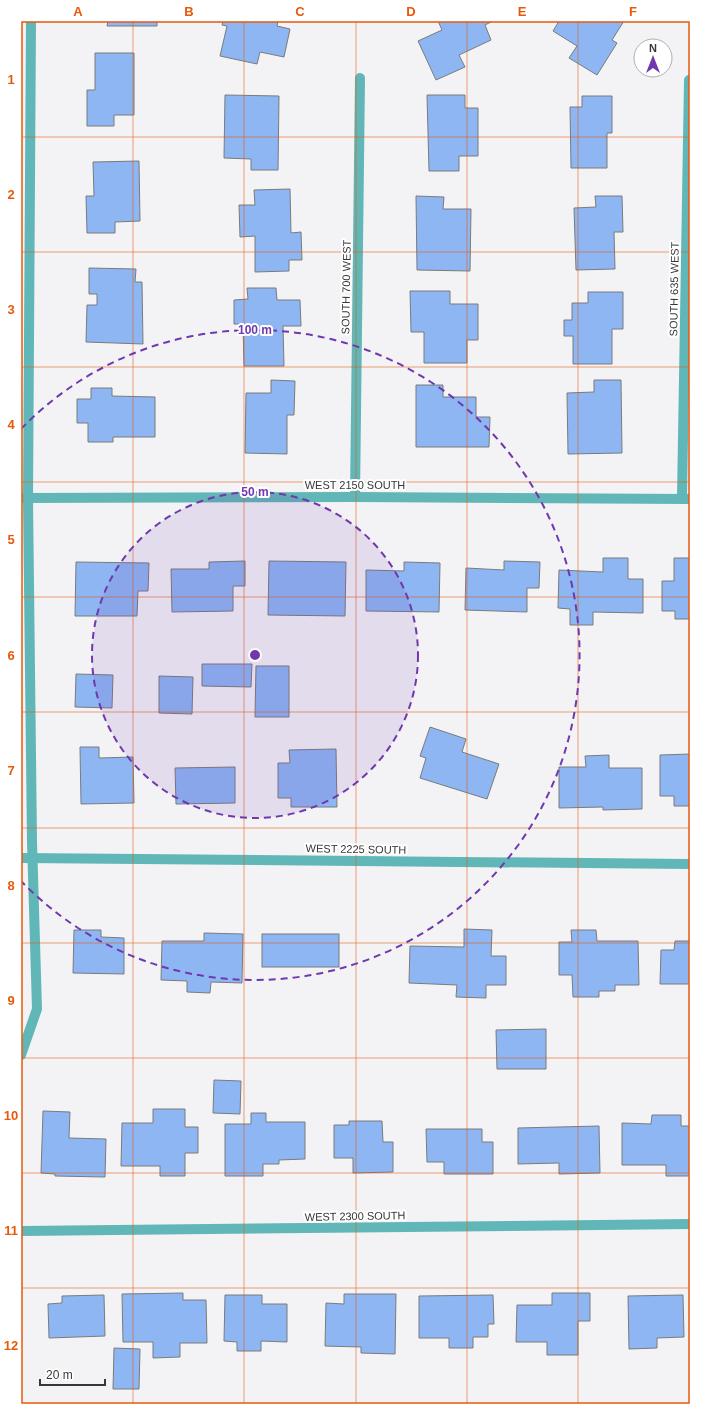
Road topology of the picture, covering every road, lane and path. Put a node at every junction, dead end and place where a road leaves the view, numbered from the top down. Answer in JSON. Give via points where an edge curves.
{"nodes":[{"id":1,"x":31,"y":21,"type":"edge"},
{"id":2,"x":360,"y":78,"type":"dead end"},
{"id":3,"x":689,"y":80,"type":"edge"},
{"id":4,"x":26,"y":105,"type":"edge"},
{"id":5,"x":355,"y":497,"type":"junction"},
{"id":6,"x":24,"y":498,"type":"edge"},
{"id":7,"x":686,"y":498,"type":"edge"},
{"id":8,"x":21,"y":858,"type":"edge"},
{"id":9,"x":34,"y":858,"type":"junction"},
{"id":10,"x":690,"y":864,"type":"edge"},
{"id":11,"x":21,"y":1055,"type":"edge"},
{"id":12,"x":690,"y":1224,"type":"edge"},
{"id":13,"x":21,"y":1231,"type":"edge"}],
"edges":[{"from":1,"to":4,"type":"street"},
{"from":2,"to":5,"type":"street","name":"SOUTH 700 WEST"},
{"from":3,"to":7,"type":"street","name":"SOUTH 635 WEST"},
{"from":4,"to":6,"type":"street"},
{"from":5,"to":6,"type":"street","name":"WEST 2150 SOUTH"},
{"from":5,"to":7,"type":"street","name":"WEST 2150 SOUTH"},
{"from":6,"to":9,"type":"street"},
{"from":8,"to":9,"type":"street","name":"WEST 2225 SOUTH"},
{"from":9,"to":10,"type":"street","name":"WEST 2225 SOUTH"},
{"from":9,"to":11,"type":"street","via":[[37,1009]]},
{"from":12,"to":13,"type":"street","name":"WEST 2300 SOUTH"}]}
